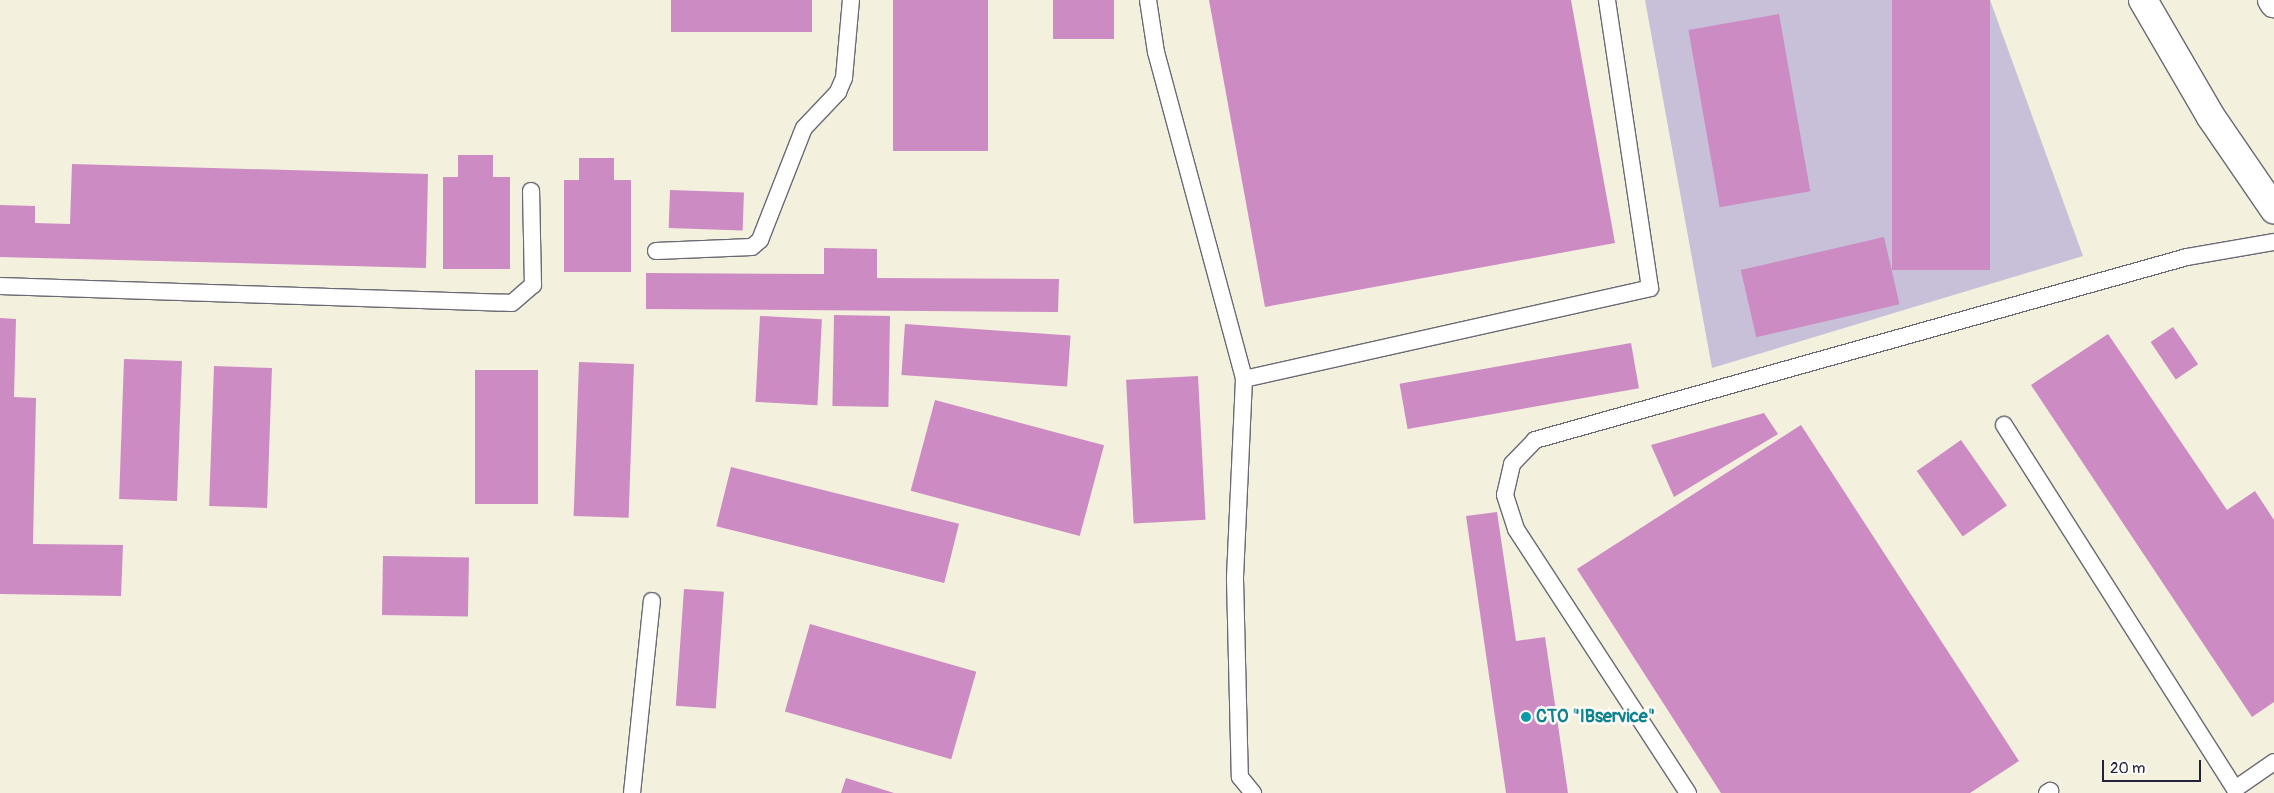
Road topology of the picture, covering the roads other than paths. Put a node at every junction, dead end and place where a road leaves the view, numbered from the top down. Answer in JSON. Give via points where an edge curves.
{"nodes":[{"id":1,"x":851,"y":0,"type":"edge"},
{"id":2,"x":1148,"y":0,"type":"edge"},
{"id":3,"x":1607,"y":0,"type":"edge"},
{"id":4,"x":2143,"y":0,"type":"edge"},
{"id":5,"x":2272,"y":0,"type":"edge"},
{"id":6,"x":2274,"y":3,"type":"edge"},
{"id":7,"x":532,"y":191,"type":"dead end"},
{"id":8,"x":2274,"y":210,"type":"edge"},
{"id":9,"x":2274,"y":242,"type":"edge"},
{"id":10,"x":656,"y":251,"type":"dead end"},
{"id":11,"x":0,"y":286,"type":"edge"},
{"id":12,"x":1244,"y":379,"type":"junction"},
{"id":13,"x":2004,"y":425,"type":"dead end"},
{"id":14,"x":652,"y":601,"type":"dead end"},
{"id":15,"x":2274,"y":762,"type":"edge"},
{"id":16,"x":632,"y":793,"type":"edge"},
{"id":17,"x":1253,"y":793,"type":"edge"},
{"id":18,"x":1688,"y":793,"type":"edge"}],
"edges":[{"from":1,"to":10,"type":"lane","via":[[844,78],[838,92],[804,128],[760,240],[752,248]]},
{"from":2,"to":12,"type":"lane","via":[[1156,52]]},
{"from":3,"to":12,"type":"lane","via":[[1650,288]]},
{"from":4,"to":8,"type":"street","via":[[2211,117]]},
{"from":5,"to":6,"type":"street"},
{"from":7,"to":11,"type":"lane","via":[[532,285],[512,303]]},
{"from":9,"to":18,"type":"lane","via":[[2187,257],[1535,440],[1512,464],[1505,494],[1516,529]]},
{"from":12,"to":17,"type":"lane","via":[[1235,579],[1240,777]]},
{"from":13,"to":15,"type":"lane","via":[[2235,789]]},
{"from":14,"to":16,"type":"lane"}]}
